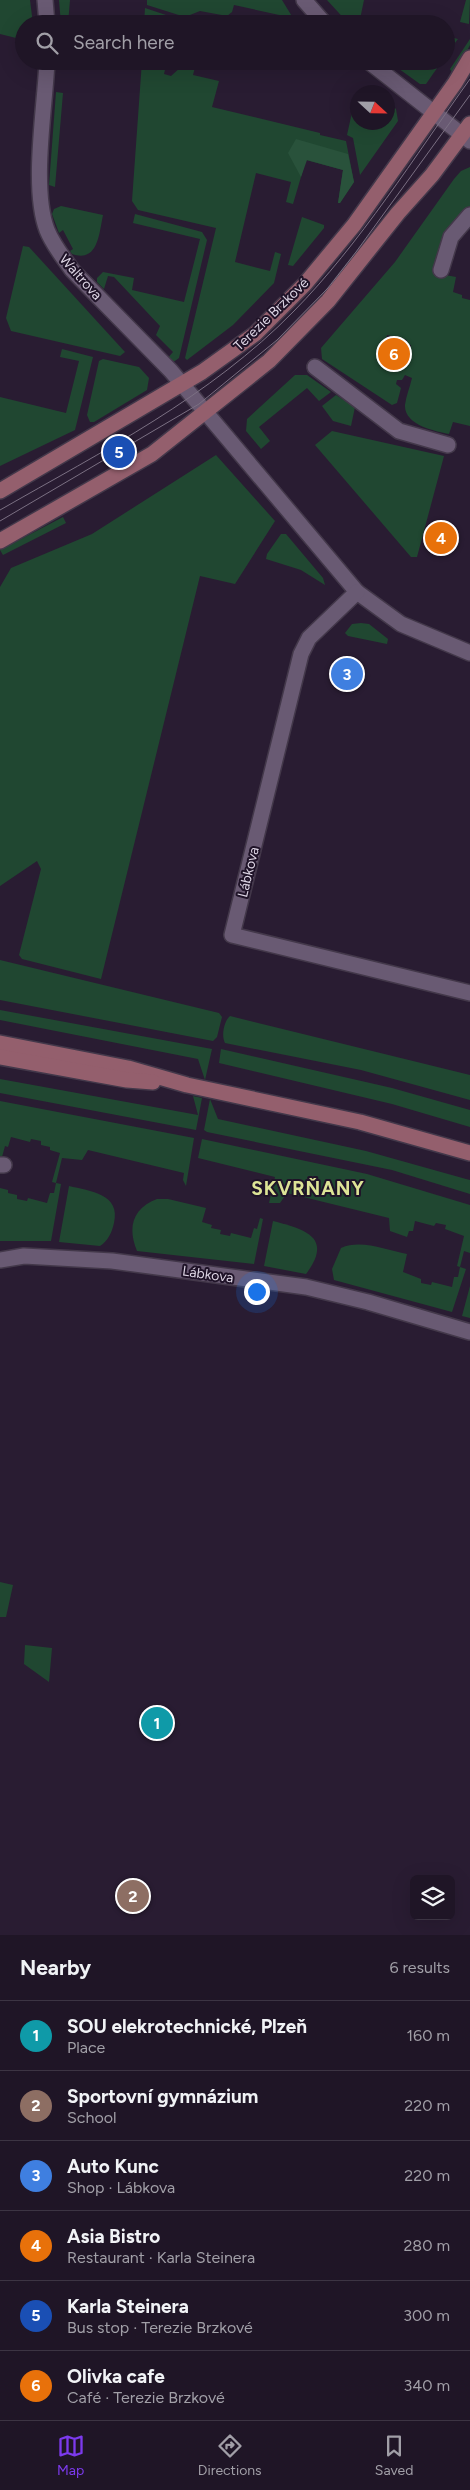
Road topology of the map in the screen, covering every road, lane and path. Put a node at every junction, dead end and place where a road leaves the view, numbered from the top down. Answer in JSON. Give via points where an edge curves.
{"nodes":[{"id":1,"x":45,"y":0,"type":"edge"},
{"id":2,"x":304,"y":0,"type":"edge"},
{"id":3,"x":46,"y":15,"type":"edge"},
{"id":4,"x":317,"y":15,"type":"edge"},
{"id":5,"x":470,"y":58,"type":"edge"},
{"id":6,"x":47,"y":70,"type":"edge"},
{"id":7,"x":379,"y":70,"type":"edge"},
{"id":8,"x":433,"y":114,"type":"junction"},
{"id":9,"x":467,"y":134,"type":"edge"},
{"id":10,"x":470,"y":216,"type":"edge"},
{"id":11,"x":442,"y":270,"type":"dead end"},
{"id":12,"x":315,"y":367,"type":"dead end"},
{"id":13,"x":182,"y":384,"type":"junction"},
{"id":14,"x":206,"y":412,"type":"junction"},
{"id":15,"x":448,"y":445,"type":"dead end"},
{"id":16,"x":0,"y":491,"type":"edge"},
{"id":17,"x":0,"y":542,"type":"edge"},
{"id":18,"x":357,"y":592,"type":"junction"},
{"id":19,"x":470,"y":653,"type":"edge"},
{"id":20,"x":470,"y":993,"type":"edge"},
{"id":21,"x":0,"y":1043,"type":"edge"},
{"id":22,"x":0,"y":1056,"type":"edge"},
{"id":23,"x":187,"y":1085,"type":"junction"},
{"id":24,"x":470,"y":1153,"type":"edge"},
{"id":25,"x":0,"y":1260,"type":"edge"},
{"id":26,"x":470,"y":1332,"type":"edge"}],
"edges":[{"from":1,"to":3,"type":"street"},
{"from":2,"to":4,"type":"street"},
{"from":5,"to":8,"type":"street","name":"Terezie Brzkové"},
{"from":6,"to":13,"type":"street","name":"Waltrova","via":[[40,182],[47,230],[72,270]]},
{"from":7,"to":8,"type":"street"},
{"from":8,"to":9,"type":"street","via":[[448,126]]},
{"from":8,"to":13,"type":"street","name":"Terezie Brzkové","via":[[354,224],[305,284],[242,344]]},
{"from":9,"to":14,"type":"street","via":[[312,319],[262,367]]},
{"from":10,"to":11,"type":"street","via":[[452,237]]},
{"from":12,"to":15,"type":"street","via":[[399,431]]},
{"from":13,"to":14,"type":"street","name":"Waltrova"},
{"from":13,"to":16,"type":"street","name":"Terezie Brzkové"},
{"from":14,"to":17,"type":"street","via":[[138,463]]},
{"from":14,"to":18,"type":"street","name":"Waltrova"},
{"from":18,"to":19,"type":"street","name":"Waltrova","via":[[401,624]]},
{"from":18,"to":20,"type":"street","name":"Lábkova","via":[[309,638],[301,654],[232,935]]},
{"from":21,"to":23,"type":"street","via":[[128,1068]]},
{"from":22,"to":23,"type":"street","via":[[127,1080]]},
{"from":23,"to":24,"type":"street","via":[[360,1122]]},
{"from":25,"to":26,"type":"street","name":"Lábkova","via":[[24,1256],[112,1261],[306,1287]]}]}
